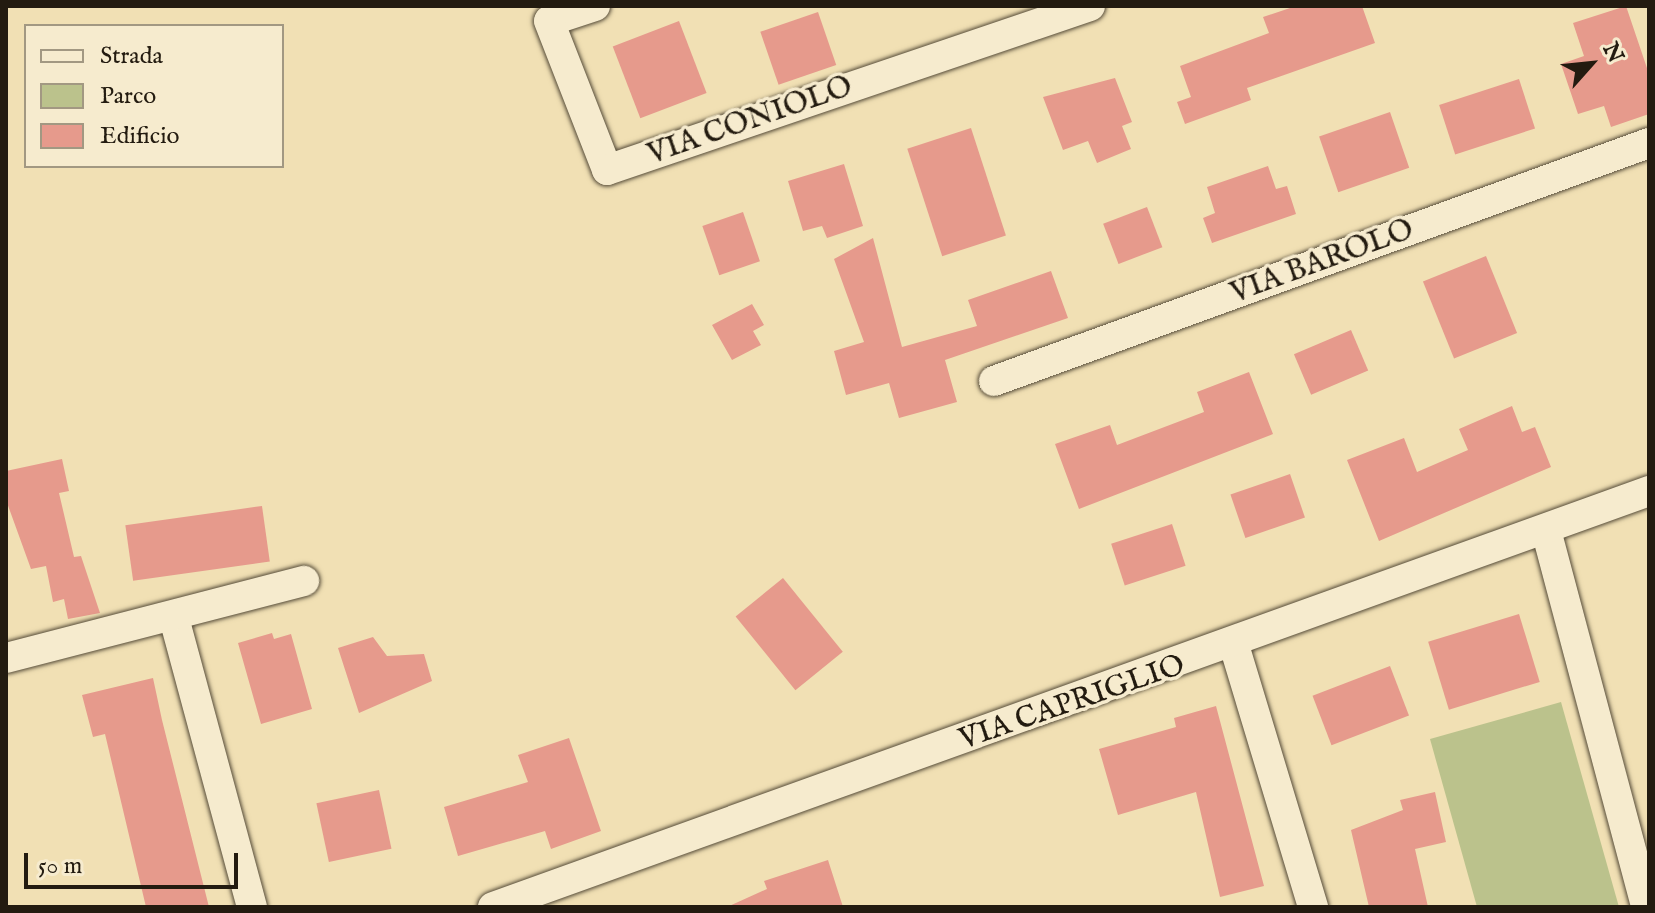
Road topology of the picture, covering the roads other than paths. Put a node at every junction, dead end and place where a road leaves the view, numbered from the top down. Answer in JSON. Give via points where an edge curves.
{"nodes":[{"id":1,"x":595,"y":6,"type":"edge"},
{"id":2,"x":1090,"y":6,"type":"edge"},
{"id":3,"x":1649,"y":143,"type":"edge"},
{"id":4,"x":994,"y":381,"type":"dead end"},
{"id":5,"x":1649,"y":491,"type":"edge"},
{"id":6,"x":1546,"y":530,"type":"junction"},
{"id":7,"x":304,"y":581,"type":"dead end"},
{"id":8,"x":174,"y":618,"type":"junction"},
{"id":9,"x":1234,"y":645,"type":"junction"},
{"id":10,"x":6,"y":658,"type":"edge"},
{"id":11,"x":252,"y":907,"type":"edge"},
{"id":12,"x":493,"y":907,"type":"edge"},
{"id":13,"x":1313,"y":907,"type":"edge"},
{"id":14,"x":1646,"y":907,"type":"edge"}],
"edges":[{"from":1,"to":2,"type":"street","name":"VIA CONIOLO","via":[[549,21],[607,170]]},
{"from":3,"to":4,"type":"street","name":"VIA BAROLO"},
{"from":5,"to":6,"type":"street","name":"VIA CAPRIGLIO"},
{"from":6,"to":9,"type":"street","name":"VIA CAPRIGLIO"},
{"from":6,"to":14,"type":"street"},
{"from":7,"to":8,"type":"street"},
{"from":8,"to":10,"type":"street"},
{"from":8,"to":11,"type":"street"},
{"from":9,"to":12,"type":"street","name":"VIA CAPRIGLIO"},
{"from":9,"to":13,"type":"street"}]}
